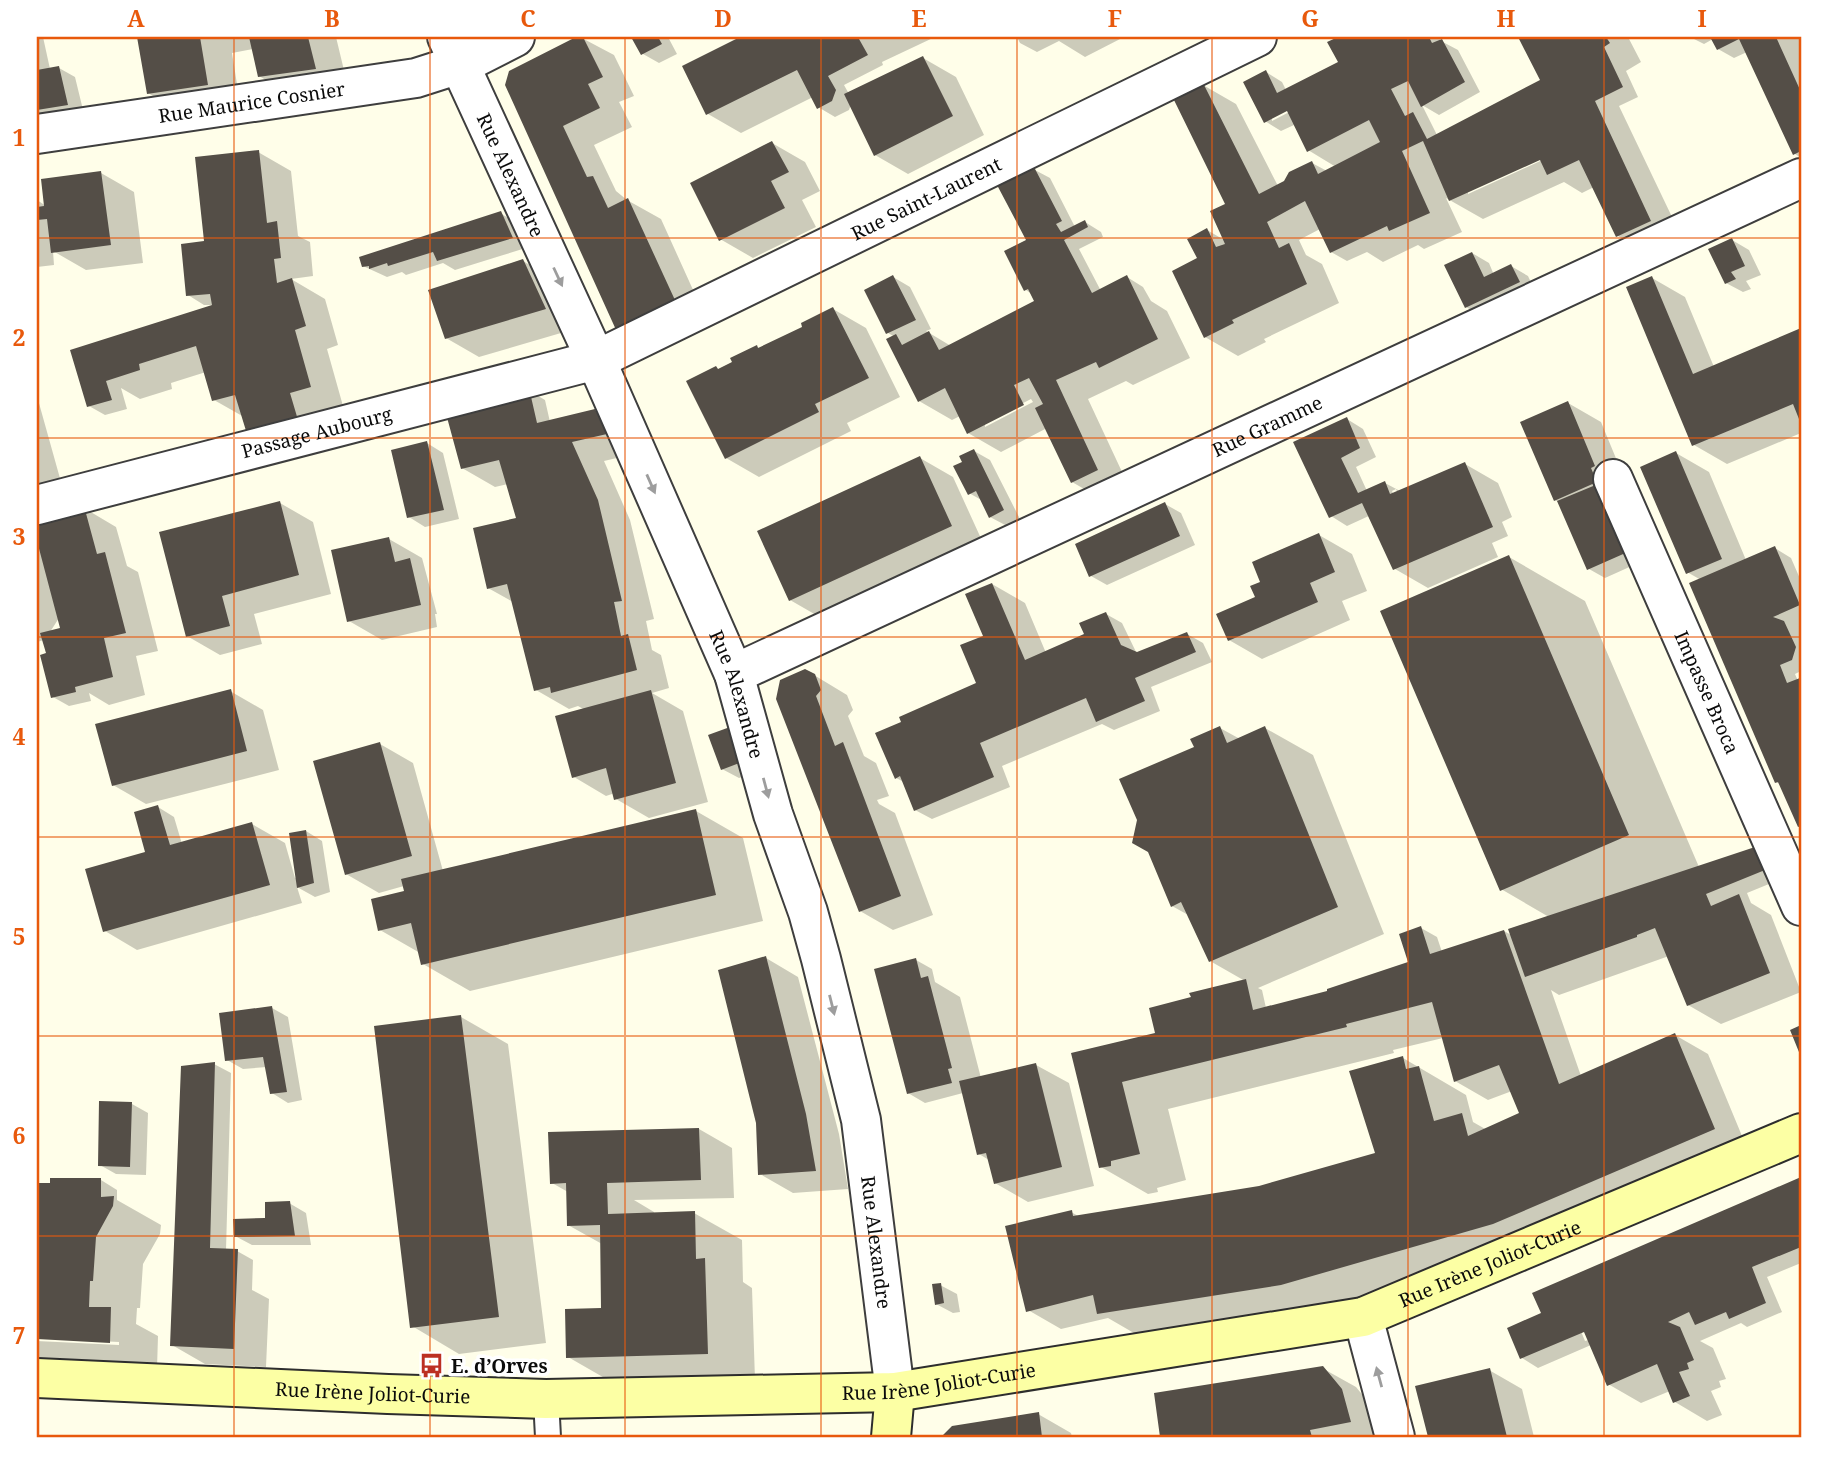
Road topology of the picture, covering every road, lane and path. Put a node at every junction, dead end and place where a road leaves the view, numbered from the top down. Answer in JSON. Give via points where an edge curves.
{"nodes":[{"id":1,"x":515,"y":37,"type":"edge"},
{"id":2,"x":1257,"y":37,"type":"edge"},
{"id":3,"x":457,"y":54,"type":"edge"},
{"id":4,"x":37,"y":134,"type":"edge"},
{"id":5,"x":1801,"y":178,"type":"edge"},
{"id":6,"x":596,"y":360,"type":"junction"},
{"id":7,"x":1613,"y":479,"type":"dead end"},
{"id":8,"x":37,"y":505,"type":"edge"},
{"id":9,"x":734,"y":674,"type":"junction"},
{"id":10,"x":1801,"y":906,"type":"edge"},
{"id":11,"x":1801,"y":1133,"type":"edge"},
{"id":12,"x":1363,"y":1317,"type":"junction"},
{"id":13,"x":37,"y":1378,"type":"edge"},
{"id":14,"x":895,"y":1392,"type":"junction"},
{"id":15,"x":546,"y":1399,"type":"junction"},
{"id":16,"x":548,"y":1437,"type":"edge"},
{"id":17,"x":891,"y":1437,"type":"edge"},
{"id":18,"x":1395,"y":1437,"type":"edge"}],
"edges":[{"from":1,"to":3,"type":"street","name":"Rue Maurice Cosnier"},
{"from":2,"to":6,"type":"street","name":"Rue Saint-Laurent"},
{"from":3,"to":4,"type":"street","name":"Rue Maurice Cosnier","via":[[416,78]]},
{"from":3,"to":6,"type":"street","name":"Rue Alexandre","one_way":true},
{"from":5,"to":9,"type":"street","name":"Rue Gramme"},
{"from":6,"to":8,"type":"street","name":"Passage Aubourg"},
{"from":6,"to":9,"type":"street","name":"Rue Alexandre","one_way":true},
{"from":7,"to":10,"type":"street","name":"Impasse Broca"},
{"from":9,"to":14,"type":"street","name":"Rue Alexandre","one_way":true,"via":[[773,814],[808,912],[861,1120]]},
{"from":11,"to":12,"type":"street","name":"Rue Irène Joliot-Curie"},
{"from":12,"to":14,"type":"street","name":"Rue Irène Joliot-Curie"},
{"from":18,"to":12,"type":"street","one_way":true},
{"from":13,"to":15,"type":"street","name":"Rue Irène Joliot-Curie"},
{"from":14,"to":15,"type":"street","name":"Rue Irène Joliot-Curie"},
{"from":14,"to":17,"type":"street"},
{"from":15,"to":16,"type":"lane"}]}
